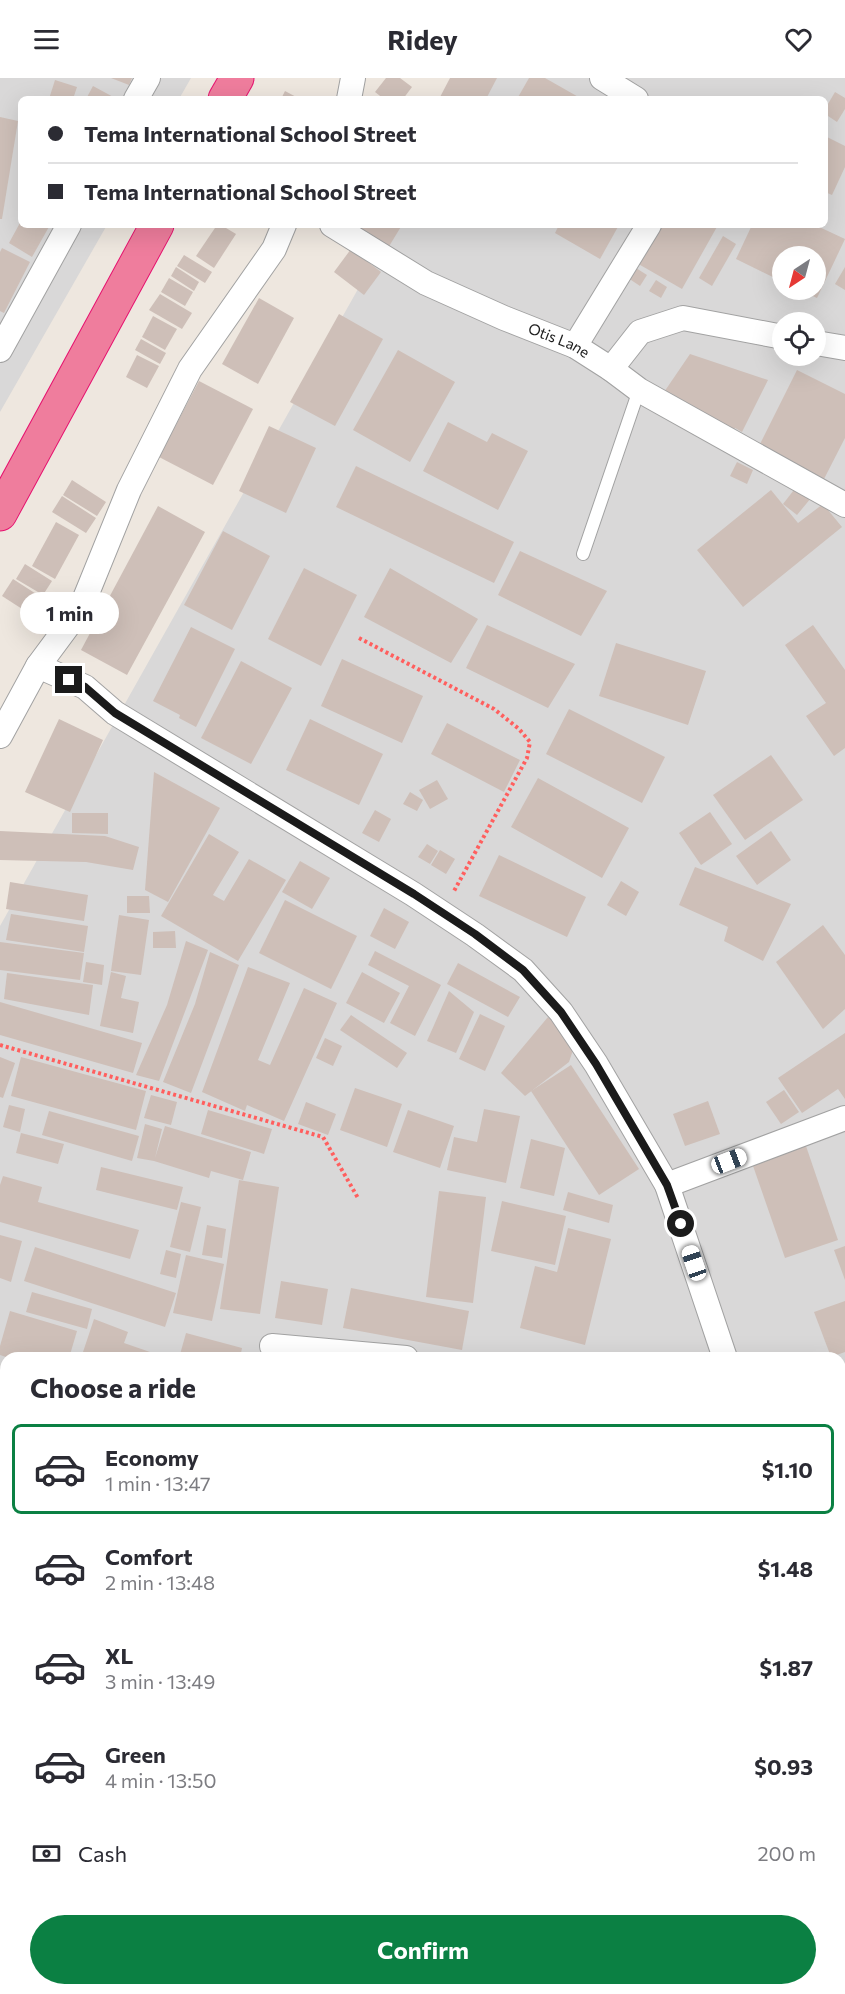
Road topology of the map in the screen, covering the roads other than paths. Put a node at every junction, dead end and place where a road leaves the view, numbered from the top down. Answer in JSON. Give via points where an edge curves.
{"nodes":[{"id":1,"x":148,"y":78,"type":"edge"},
{"id":2,"x":237,"y":78,"type":"edge"},
{"id":3,"x":353,"y":78,"type":"edge"},
{"id":4,"x":602,"y":78,"type":"edge"},
{"id":5,"x":138,"y":96,"type":"edge"},
{"id":6,"x":227,"y":96,"type":"edge"},
{"id":7,"x":350,"y":96,"type":"edge"},
{"id":8,"x":631,"y":96,"type":"edge"},
{"id":9,"x":67,"y":228,"type":"edge"},
{"id":10,"x":155,"y":228,"type":"edge"},
{"id":11,"x":283,"y":228,"type":"edge"},
{"id":12,"x":337,"y":228,"type":"edge"},
{"id":13,"x":647,"y":228,"type":"edge"},
{"id":14,"x":772,"y":335,"type":"edge"},
{"id":15,"x":826,"y":345,"type":"edge"},
{"id":16,"x":575,"y":346,"type":"junction"},
{"id":17,"x":845,"y":348,"type":"edge"},
{"id":18,"x":0,"y":350,"type":"edge"},
{"id":19,"x":611,"y":369,"type":"junction"},
{"id":20,"x":639,"y":390,"type":"junction"},
{"id":21,"x":845,"y":505,"type":"edge"},
{"id":22,"x":0,"y":514,"type":"edge"},
{"id":23,"x":583,"y":554,"type":"dead end"},
{"id":24,"x":38,"y":666,"type":"junction"},
{"id":25,"x":0,"y":736,"type":"edge"},
{"id":26,"x":845,"y":1118,"type":"edge"},
{"id":27,"x":667,"y":1185,"type":"junction"},
{"id":28,"x":272,"y":1346,"type":"dead end"},
{"id":29,"x":339,"y":1352,"type":"edge"},
{"id":30,"x":723,"y":1352,"type":"edge"}],
"edges":[{"from":1,"to":5,"type":"street"},
{"from":2,"to":6,"type":"highway"},
{"from":3,"to":7,"type":"street"},
{"from":4,"to":8,"type":"street"},
{"from":9,"to":18,"type":"street"},
{"from":10,"to":22,"type":"highway"},
{"from":11,"to":24,"type":"street","via":[[274,249],[190,369],[129,490],[81,608]]},
{"from":12,"to":16,"type":"street","name":"Otis Lane","via":[[426,283]]},
{"from":13,"to":16,"type":"street"},
{"from":14,"to":19,"type":"street","via":[[683,318],[640,332]]},
{"from":15,"to":17,"type":"street"},
{"from":16,"to":19,"type":"street","name":"Otis Lane"},
{"from":19,"to":20,"type":"street","name":"Otis Lane"},
{"from":20,"to":21,"type":"street","name":"Otis Lane"},
{"from":20,"to":23,"type":"lane"},
{"from":24,"to":25,"type":"street"},
{"from":24,"to":27,"type":"street","via":[[85,687],[115,713],[442,912],[523,970],[561,1012],[596,1064]]},
{"from":26,"to":27,"type":"street"},
{"from":27,"to":30,"type":"street"},
{"from":28,"to":29,"type":"street"}]}
